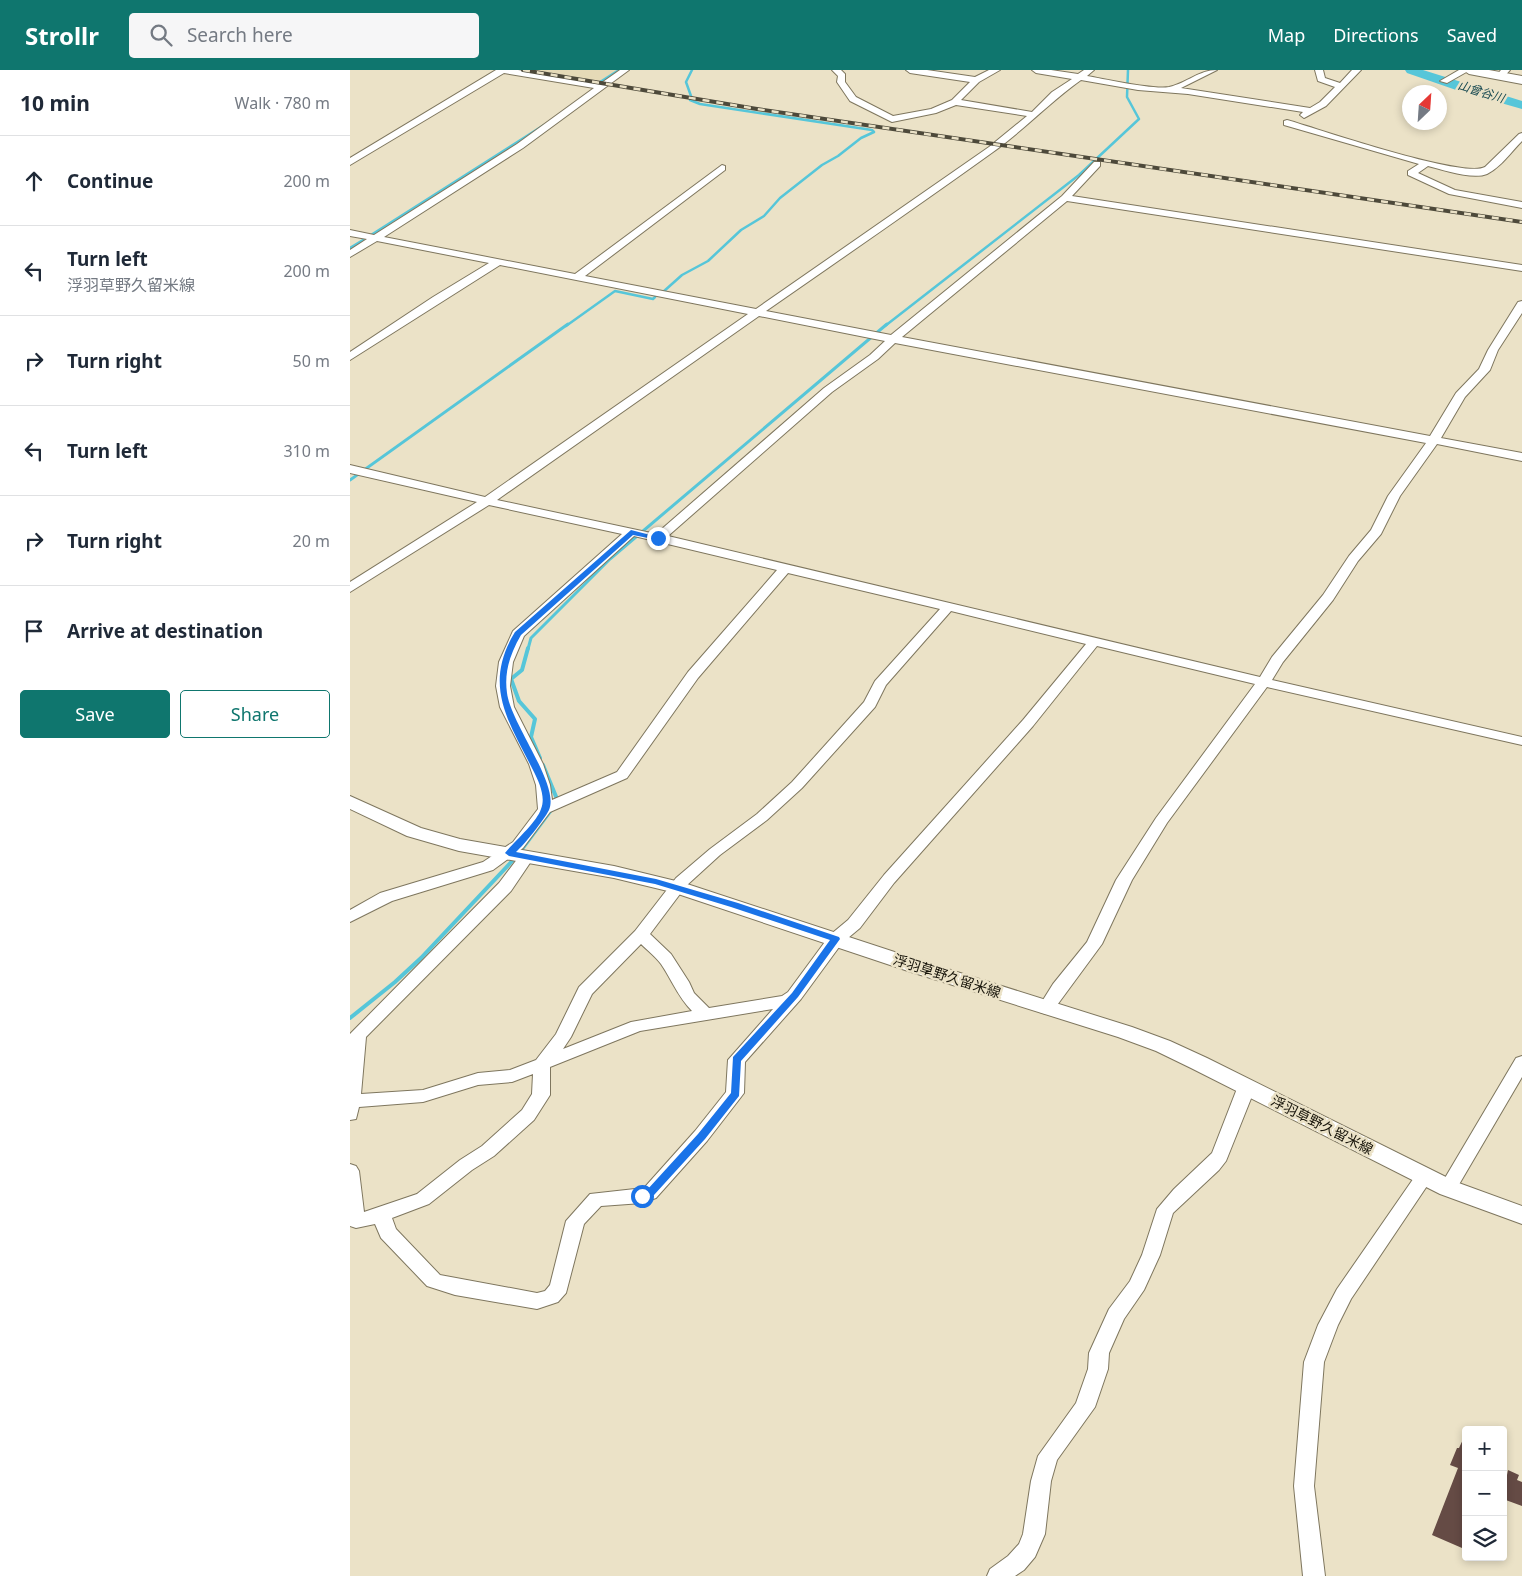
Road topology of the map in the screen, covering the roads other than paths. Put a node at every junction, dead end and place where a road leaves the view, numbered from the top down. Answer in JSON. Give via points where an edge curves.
{"nodes":[{"id":1,"x":503,"y":70,"type":"edge"},
{"id":2,"x":625,"y":70,"type":"edge"},
{"id":3,"x":836,"y":70,"type":"edge"},
{"id":4,"x":910,"y":70,"type":"edge"},
{"id":5,"x":996,"y":70,"type":"edge"},
{"id":6,"x":1036,"y":70,"type":"edge"},
{"id":7,"x":1090,"y":70,"type":"edge"},
{"id":8,"x":1213,"y":70,"type":"edge"},
{"id":9,"x":1320,"y":70,"type":"edge"},
{"id":10,"x":1357,"y":70,"type":"edge"},
{"id":11,"x":1468,"y":70,"type":"edge"},
{"id":12,"x":1503,"y":73,"type":"edge"},
{"id":13,"x":1080,"y":77,"type":"junction"},
{"id":14,"x":976,"y":80,"type":"junction"},
{"id":15,"x":1522,"y":80,"type":"edge"},
{"id":16,"x":1444,"y":81,"type":"dead end"},
{"id":17,"x":1341,"y":86,"type":"junction"},
{"id":18,"x":602,"y":87,"type":"junction"},
{"id":19,"x":1170,"y":89,"type":"junction"},
{"id":20,"x":955,"y":102,"type":"junction"},
{"id":21,"x":1313,"y":111,"type":"junction"},
{"id":22,"x":1034,"y":115,"type":"junction"},
{"id":23,"x":1522,"y":136,"type":"edge"},
{"id":24,"x":350,"y":162,"type":"edge"},
{"id":25,"x":1097,"y":164,"type":"dead end"},
{"id":26,"x":1427,"y":164,"type":"junction"},
{"id":27,"x":722,"y":168,"type":"dead end"},
{"id":28,"x":1065,"y":198,"type":"junction"},
{"id":29,"x":1522,"y":205,"type":"edge"},
{"id":30,"x":350,"y":233,"type":"edge"},
{"id":31,"x":375,"y":238,"type":"junction"},
{"id":32,"x":350,"y":254,"type":"edge"},
{"id":33,"x":498,"y":262,"type":"junction"},
{"id":34,"x":1522,"y":268,"type":"edge"},
{"id":35,"x":576,"y":278,"type":"junction"},
{"id":36,"x":1522,"y":304,"type":"edge"},
{"id":37,"x":758,"y":313,"type":"junction"},
{"id":38,"x":893,"y":339,"type":"junction"},
{"id":39,"x":350,"y":357,"type":"edge"},
{"id":40,"x":1434,"y":440,"type":"junction"},
{"id":41,"x":1522,"y":457,"type":"edge"},
{"id":42,"x":357,"y":471,"type":"edge"},
{"id":43,"x":487,"y":501,"type":"junction"},
{"id":44,"x":631,"y":532,"type":"junction"},
{"id":45,"x":658,"y":538,"type":"junction"},
{"id":46,"x":785,"y":568,"type":"junction"},
{"id":47,"x":350,"y":588,"type":"edge"},
{"id":48,"x":949,"y":606,"type":"junction"},
{"id":49,"x":1094,"y":642,"type":"junction"},
{"id":50,"x":1264,"y":682,"type":"junction"},
{"id":51,"x":1522,"y":741,"type":"edge"},
{"id":52,"x":350,"y":802,"type":"edge"},
{"id":53,"x":545,"y":809,"type":"junction"},
{"id":54,"x":519,"y":856,"type":"junction"},
{"id":55,"x":677,"y":887,"type":"junction"},
{"id":56,"x":350,"y":917,"type":"edge"},
{"id":57,"x":641,"y":935,"type":"junction"},
{"id":58,"x":836,"y":939,"type":"junction"},
{"id":59,"x":795,"y":995,"type":"junction"},
{"id":60,"x":1046,"y":1008,"type":"junction"},
{"id":61,"x":705,"y":1014,"type":"junction"},
{"id":62,"x":1522,"y":1062,"type":"edge"},
{"id":63,"x":542,"y":1064,"type":"junction"},
{"id":64,"x":1247,"y":1086,"type":"junction"},
{"id":65,"x":351,"y":1108,"type":"edge"},
{"id":66,"x":350,"y":1171,"type":"edge"},
{"id":67,"x":1424,"y":1177,"type":"junction"},
{"id":68,"x":1448,"y":1188,"type":"junction"},
{"id":69,"x":380,"y":1214,"type":"junction"},
{"id":70,"x":1522,"y":1215,"type":"edge"},
{"id":71,"x":998,"y":1576,"type":"edge"},
{"id":72,"x":1314,"y":1576,"type":"edge"}],
"edges":[{"from":1,"to":18,"type":"street"},
{"from":1,"to":24,"type":"street"},
{"from":2,"to":18,"type":"street"},
{"from":3,"to":20,"type":"street","via":[[853,99],[892,119],[933,111]]},
{"from":4,"to":14,"type":"street"},
{"from":5,"to":14,"type":"street"},
{"from":6,"to":13,"type":"street"},
{"from":7,"to":13,"type":"street"},
{"from":8,"to":19,"type":"street"},
{"from":9,"to":17,"type":"street","via":[[1321,79]]},
{"from":10,"to":17,"type":"street"},
{"from":11,"to":12,"type":"highway"},
{"from":11,"to":16,"type":"street"},
{"from":12,"to":15,"type":"highway"},
{"from":13,"to":19,"type":"street"},
{"from":13,"to":22,"type":"street","via":[[1055,94]]},
{"from":14,"to":20,"type":"street"},
{"from":17,"to":21,"type":"street"},
{"from":18,"to":31,"type":"street","via":[[520,146]]},
{"from":19,"to":21,"type":"street"},
{"from":20,"to":22,"type":"street"},
{"from":21,"to":26,"type":"street","via":[[1287,123]]},
{"from":22,"to":37,"type":"street","via":[[992,149]]},
{"from":23,"to":26,"type":"street","via":[[1497,162],[1480,173]]},
{"from":25,"to":28,"type":"street"},
{"from":26,"to":29,"type":"street","via":[[1411,173],[1452,192]]},
{"from":27,"to":35,"type":"street"},
{"from":28,"to":34,"type":"street"},
{"from":28,"to":38,"type":"street"},
{"from":30,"to":31,"type":"street"},
{"from":31,"to":32,"type":"street"},
{"from":31,"to":33,"type":"street"},
{"from":33,"to":35,"type":"street"},
{"from":33,"to":39,"type":"street"},
{"from":35,"to":37,"type":"street"},
{"from":36,"to":40,"type":"street","via":[[1484,370],[1460,395]]},
{"from":37,"to":38,"type":"street"},
{"from":37,"to":43,"type":"street"},
{"from":38,"to":40,"type":"street"},
{"from":38,"to":45,"type":"street","via":[[828,390]]},
{"from":40,"to":41,"type":"street"},
{"from":40,"to":50,"type":"street","via":[[1394,496],[1378,531],[1277,660]]},
{"from":42,"to":43,"type":"street"},
{"from":43,"to":44,"type":"street"},
{"from":43,"to":47,"type":"street"},
{"from":44,"to":45,"type":"street"},
{"from":44,"to":53,"type":"street","via":[[518,634],[507,652],[503,694],[514,725],[543,783]]},
{"from":45,"to":46,"type":"street"},
{"from":46,"to":48,"type":"street"},
{"from":46,"to":53,"type":"street","via":[[693,675],[622,775]]},
{"from":48,"to":49,"type":"street"},
{"from":48,"to":55,"type":"street","via":[[880,684],[870,704],[797,784],[762,818],[715,852]]},
{"from":49,"to":50,"type":"street"},
{"from":49,"to":58,"type":"street","via":[[1028,723],[889,879],[854,924]]},
{"from":50,"to":51,"type":"street"},
{"from":50,"to":60,"type":"street","via":[[1160,821],[1124,880],[1094,944]]},
{"from":52,"to":54,"type":"main road","name":"浮羽草野久留米線","via":[[431,838]]},
{"from":53,"to":54,"type":"street","via":[[518,846]]},
{"from":54,"to":55,"type":"main road","name":"浮羽草野久留米線","via":[[614,872]]},
{"from":54,"to":56,"type":"street","via":[[386,897]]},
{"from":54,"to":65,"type":"street","via":[[505,887],[358,1035]]},
{"from":55,"to":57,"type":"street"},
{"from":55,"to":58,"type":"main road","name":"浮羽草野久留米線"},
{"from":57,"to":61,"type":"street","via":[[665,958],[687,996]]},
{"from":57,"to":63,"type":"street","via":[[585,991],[563,1038]]},
{"from":58,"to":59,"type":"street"},
{"from":58,"to":60,"type":"main road","name":"浮羽草野久留米線"},
{"from":59,"to":61,"type":"street","via":[[787,1001]]},
{"from":59,"to":69,"type":"street","via":[[737,1060],[735,1093],[650,1193],[596,1199],[575,1221],[559,1288],[551,1297],[537,1301],[434,1281],[388,1233]]},
{"from":60,"to":64,"type":"main road","name":"浮羽草野久留米線","via":[[1163,1046]]},
{"from":61,"to":63,"type":"street","via":[[637,1026]]},
{"from":62,"to":68,"type":"street"},
{"from":63,"to":65,"type":"street","via":[[512,1076],[478,1079],[423,1096]]},
{"from":63,"to":69,"type":"street","via":[[541,1095],[528,1115],[488,1151],[423,1199]]},
{"from":64,"to":67,"type":"main road","name":"浮羽草野久留米線"},
{"from":64,"to":71,"type":"street","via":[[1220,1156],[1166,1209],[1151,1255],[1137,1284],[1116,1315],[1099,1353],[1098,1369],[1085,1406],[1048,1456],[1040,1481],[1034,1534],[1027,1550]]},
{"from":66,"to":69,"type":"street","via":[[356,1220]]},
{"from":67,"to":68,"type":"main road","name":"浮羽草野久留米線"},
{"from":67,"to":72,"type":"street","via":[[1344,1294],[1314,1362],[1304,1486]]},
{"from":68,"to":70,"type":"main road","name":"浮羽草野久留米線"}]}
